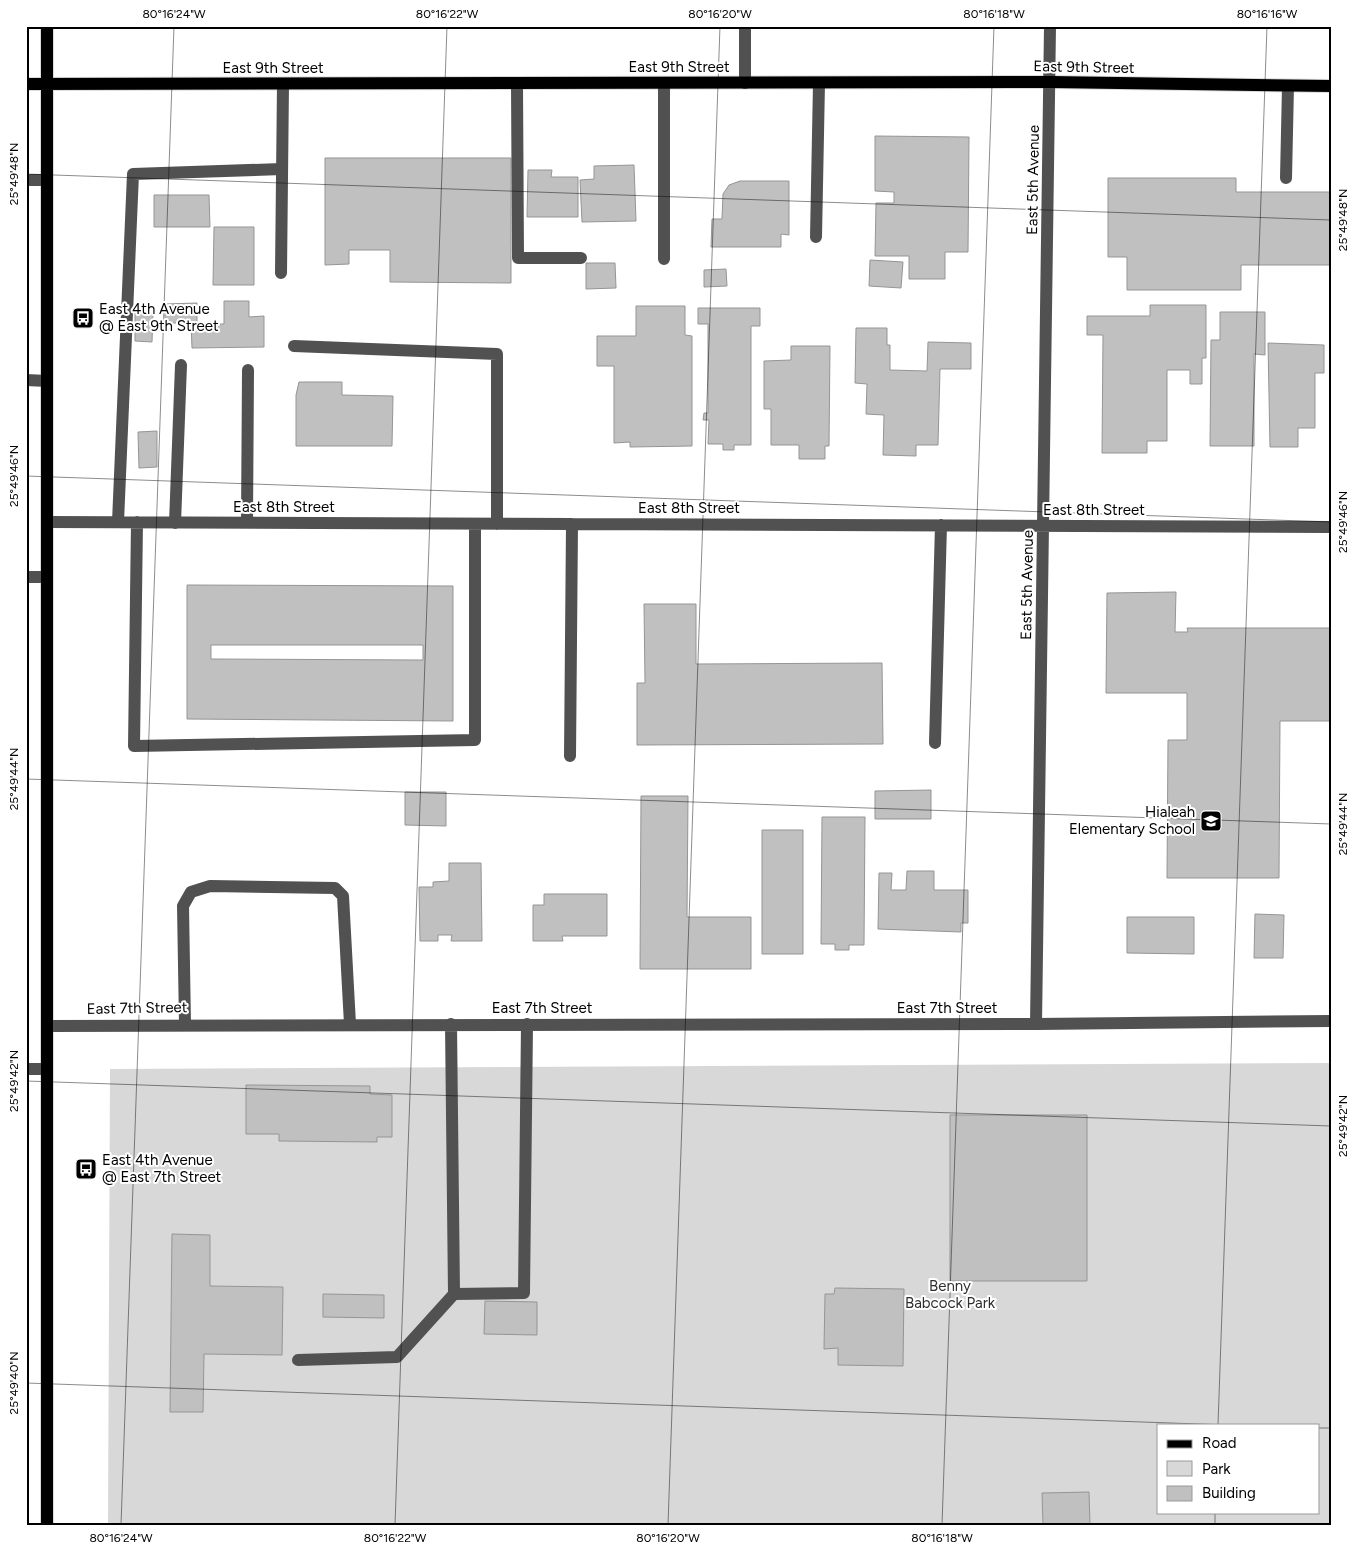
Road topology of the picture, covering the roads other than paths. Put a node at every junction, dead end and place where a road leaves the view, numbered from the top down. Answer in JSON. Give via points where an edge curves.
{"nodes":[{"id":1,"x":47,"y":26,"type":"edge"},
{"id":2,"x":745,"y":26,"type":"edge"},
{"id":3,"x":1050,"y":26,"type":"edge"},
{"id":4,"x":1050,"y":82,"type":"junction"},
{"id":5,"x":517,"y":83,"type":"junction"},
{"id":6,"x":664,"y":83,"type":"junction"},
{"id":7,"x":745,"y":83,"type":"junction"},
{"id":8,"x":819,"y":83,"type":"junction"},
{"id":9,"x":26,"y":84,"type":"edge"},
{"id":10,"x":47,"y":84,"type":"junction"},
{"id":11,"x":284,"y":84,"type":"junction"},
{"id":12,"x":1288,"y":86,"type":"junction"},
{"id":13,"x":1331,"y":86,"type":"edge"},
{"id":14,"x":282,"y":169,"type":"junction"},
{"id":15,"x":1286,"y":178,"type":"dead end"},
{"id":16,"x":26,"y":180,"type":"edge"},
{"id":17,"x":47,"y":180,"type":"junction"},
{"id":18,"x":816,"y":237,"type":"dead end"},
{"id":19,"x":581,"y":258,"type":"dead end"},
{"id":20,"x":664,"y":259,"type":"dead end"},
{"id":21,"x":281,"y":273,"type":"dead end"},
{"id":22,"x":294,"y":346,"type":"dead end"},
{"id":23,"x":181,"y":365,"type":"dead end"},
{"id":24,"x":248,"y":370,"type":"dead end"},
{"id":25,"x":26,"y":380,"type":"edge"},
{"id":26,"x":47,"y":381,"type":"junction"},
{"id":27,"x":47,"y":522,"type":"junction"},
{"id":28,"x":118,"y":522,"type":"junction"},
{"id":29,"x":137,"y":522,"type":"junction"},
{"id":30,"x":246,"y":522,"type":"junction"},
{"id":31,"x":175,"y":523,"type":"junction"},
{"id":32,"x":475,"y":524,"type":"junction"},
{"id":33,"x":498,"y":524,"type":"junction"},
{"id":34,"x":572,"y":524,"type":"junction"},
{"id":35,"x":941,"y":526,"type":"junction"},
{"id":36,"x":1045,"y":526,"type":"junction"},
{"id":37,"x":1331,"y":527,"type":"edge"},
{"id":38,"x":26,"y":577,"type":"edge"},
{"id":39,"x":47,"y":577,"type":"junction"},
{"id":40,"x":935,"y":743,"type":"dead end"},
{"id":41,"x":570,"y":756,"type":"dead end"},
{"id":42,"x":1331,"y":1021,"type":"edge"},
{"id":43,"x":185,"y":1024,"type":"junction"},
{"id":44,"x":350,"y":1024,"type":"junction"},
{"id":45,"x":452,"y":1024,"type":"junction"},
{"id":46,"x":527,"y":1024,"type":"junction"},
{"id":47,"x":1036,"y":1024,"type":"junction"},
{"id":48,"x":48,"y":1026,"type":"junction"},
{"id":49,"x":26,"y":1068,"type":"edge"},
{"id":50,"x":47,"y":1068,"type":"junction"},
{"id":51,"x":454,"y":1294,"type":"junction"},
{"id":52,"x":298,"y":1360,"type":"dead end"},
{"id":53,"x":47,"y":1525,"type":"edge"}],
"edges":[{"from":1,"to":10,"type":"main road"},
{"from":2,"to":7,"type":"street"},
{"from":3,"to":4,"type":"street","name":"East 5th Avenue"},
{"from":4,"to":8,"type":"main road","name":"East 9th Street"},
{"from":4,"to":12,"type":"main road","name":"East 9th Street"},
{"from":4,"to":36,"type":"street","name":"East 5th Avenue"},
{"from":5,"to":6,"type":"main road","name":"East 9th Street"},
{"from":5,"to":11,"type":"main road","name":"East 9th Street"},
{"from":5,"to":19,"type":"street","via":[[518,258]]},
{"from":6,"to":7,"type":"main road","name":"East 9th Street"},
{"from":6,"to":20,"type":"street"},
{"from":7,"to":8,"type":"main road","name":"East 9th Street"},
{"from":8,"to":18,"type":"street"},
{"from":9,"to":10,"type":"main road","name":"East 9th Street"},
{"from":10,"to":11,"type":"main road","name":"East 9th Street"},
{"from":10,"to":17,"type":"main road"},
{"from":11,"to":14,"type":"street"},
{"from":12,"to":13,"type":"main road","name":"East 9th Street"},
{"from":12,"to":15,"type":"street"},
{"from":14,"to":21,"type":"street"},
{"from":14,"to":28,"type":"street","via":[[133,174]]},
{"from":16,"to":17,"type":"street"},
{"from":17,"to":26,"type":"main road"},
{"from":22,"to":33,"type":"street","via":[[496,354]]},
{"from":23,"to":31,"type":"street"},
{"from":24,"to":30,"type":"street"},
{"from":25,"to":26,"type":"street"},
{"from":26,"to":27,"type":"main road"},
{"from":27,"to":28,"type":"street","name":"East 8th Street"},
{"from":27,"to":39,"type":"main road"},
{"from":28,"to":29,"type":"street","name":"East 8th Street"},
{"from":29,"to":31,"type":"street","name":"East 8th Street"},
{"from":29,"to":32,"type":"street","via":[[134,746],[475,740]]},
{"from":30,"to":31,"type":"street","name":"East 8th Street"},
{"from":30,"to":32,"type":"street","name":"East 8th Street"},
{"from":32,"to":33,"type":"street","name":"East 8th Street"},
{"from":33,"to":34,"type":"street","name":"East 8th Street"},
{"from":34,"to":35,"type":"street","name":"East 8th Street"},
{"from":34,"to":41,"type":"street"},
{"from":35,"to":36,"type":"street","name":"East 8th Street"},
{"from":35,"to":40,"type":"street"},
{"from":36,"to":37,"type":"street","name":"East 8th Street"},
{"from":36,"to":47,"type":"street","name":"East 5th Avenue"},
{"from":38,"to":39,"type":"street"},
{"from":39,"to":48,"type":"main road"},
{"from":42,"to":47,"type":"street","name":"East 7th Street"},
{"from":43,"to":44,"type":"street","name":"East 7th Street"},
{"from":43,"to":44,"type":"street","via":[[183,906],[191,892],[210,886],[335,888],[343,896]]},
{"from":43,"to":48,"type":"street","name":"East 7th Street"},
{"from":44,"to":45,"type":"street","name":"East 7th Street"},
{"from":45,"to":46,"type":"street","name":"East 7th Street"},
{"from":45,"to":51,"type":"street"},
{"from":46,"to":47,"type":"street","name":"East 7th Street"},
{"from":46,"to":51,"type":"street","via":[[524,1293]]},
{"from":48,"to":50,"type":"main road"},
{"from":49,"to":50,"type":"street"},
{"from":50,"to":53,"type":"main road"},
{"from":51,"to":52,"type":"street","via":[[397,1357]]}]}
